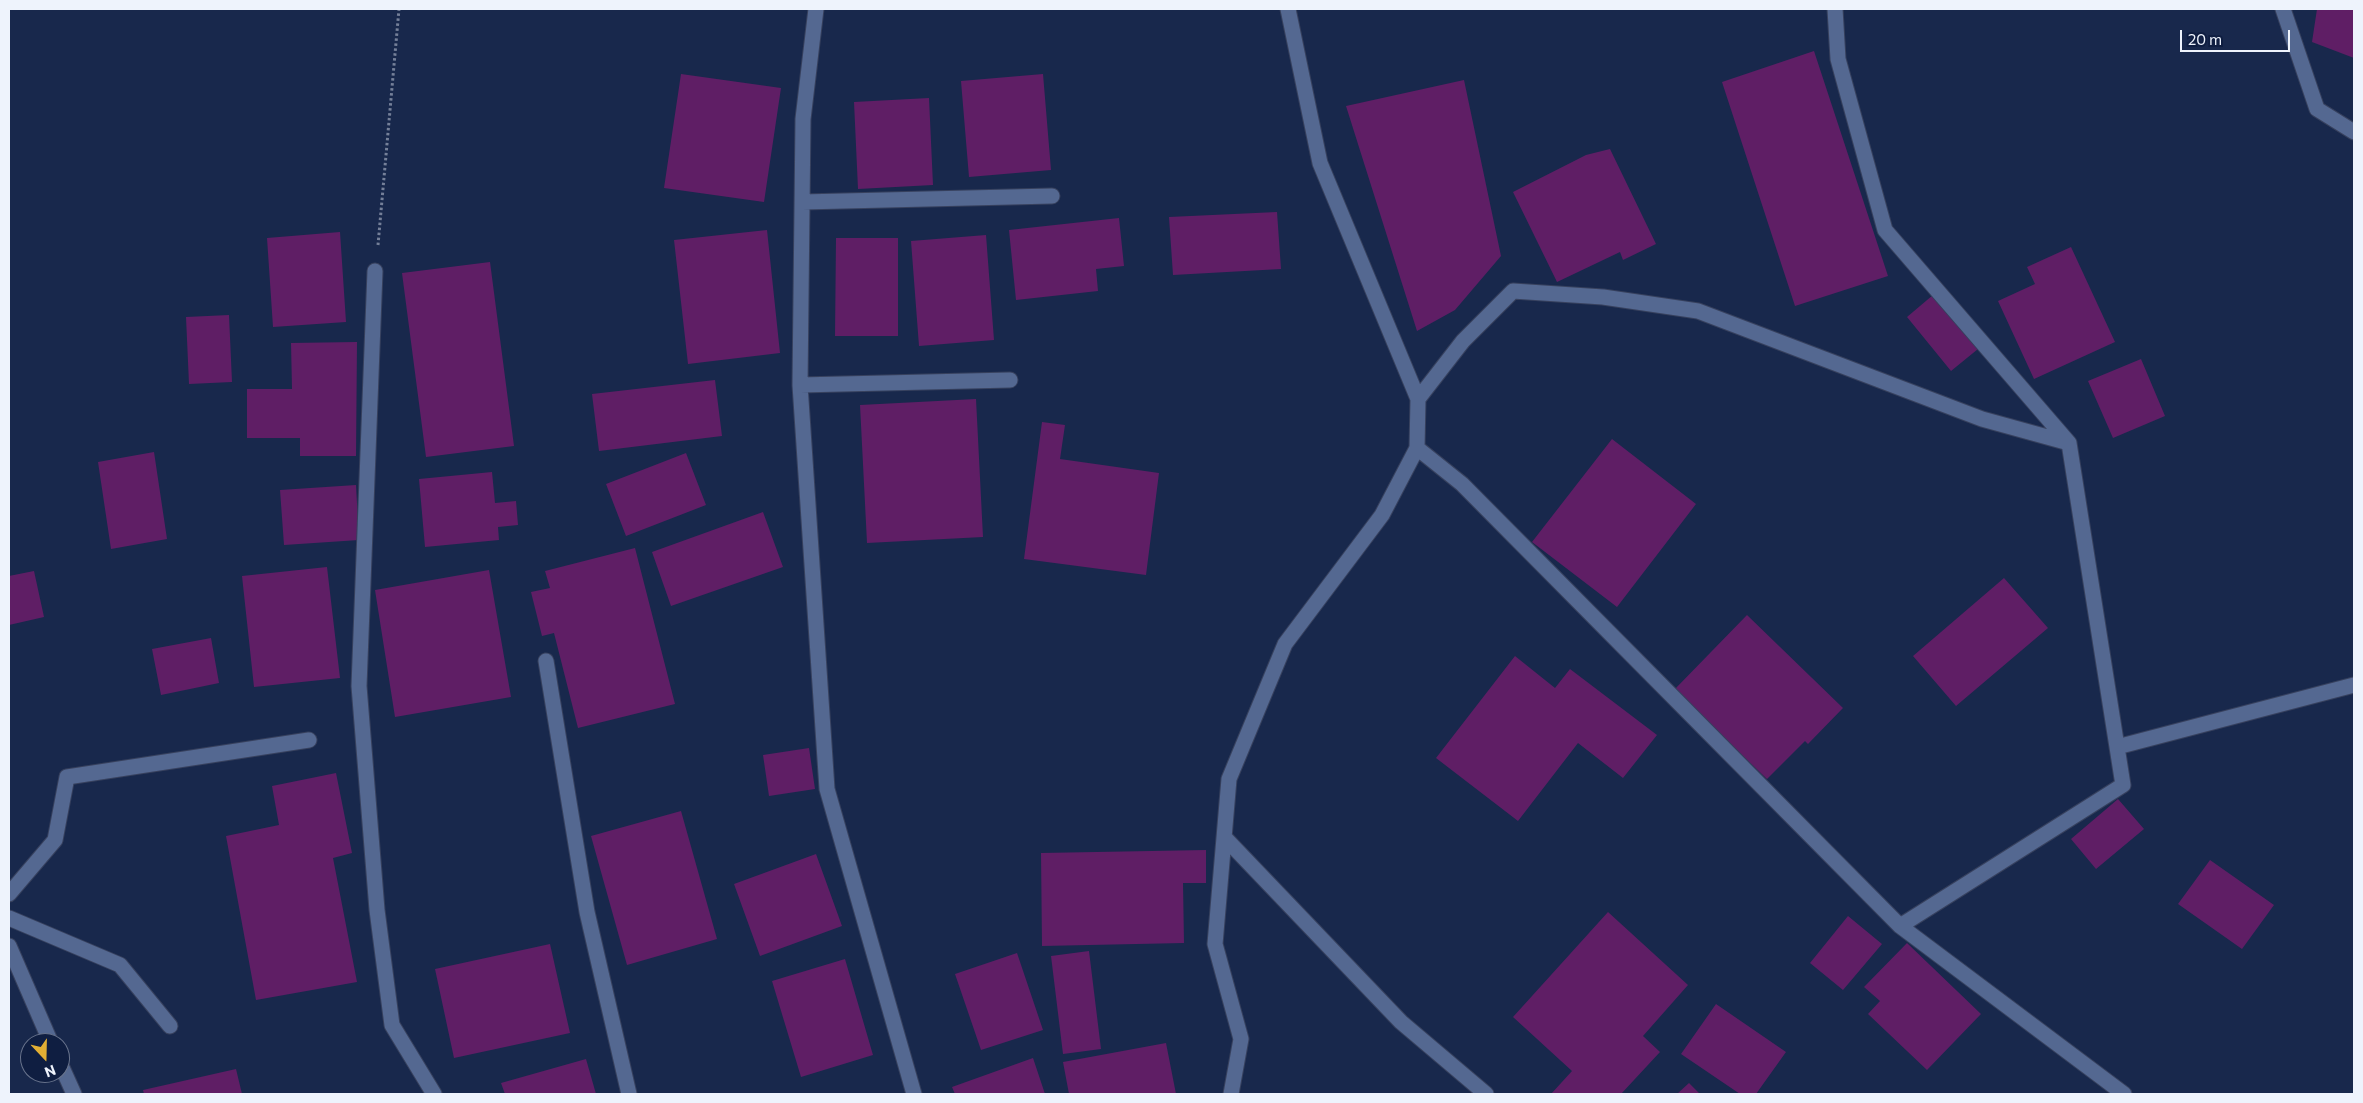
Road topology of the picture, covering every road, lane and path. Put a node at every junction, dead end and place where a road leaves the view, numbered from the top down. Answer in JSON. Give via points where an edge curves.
{"nodes":[{"id":1,"x":399,"y":9,"type":"edge"},
{"id":2,"x":816,"y":9,"type":"edge"},
{"id":3,"x":1288,"y":9,"type":"edge"},
{"id":4,"x":1835,"y":9,"type":"edge"},
{"id":5,"x":2283,"y":9,"type":"edge"},
{"id":6,"x":2354,"y":132,"type":"edge"},
{"id":7,"x":1052,"y":196,"type":"dead end"},
{"id":8,"x":802,"y":202,"type":"junction"},
{"id":9,"x":376,"y":270,"type":"joint"},
{"id":10,"x":1010,"y":380,"type":"dead end"},
{"id":11,"x":800,"y":385,"type":"junction"},
{"id":12,"x":1418,"y":399,"type":"junction"},
{"id":13,"x":2069,"y":443,"type":"junction"},
{"id":14,"x":1418,"y":448,"type":"junction"},
{"id":15,"x":546,"y":662,"type":"dead end"},
{"id":16,"x":2354,"y":685,"type":"edge"},
{"id":17,"x":309,"y":740,"type":"dead end"},
{"id":18,"x":2117,"y":747,"type":"junction"},
{"id":19,"x":1226,"y":838,"type":"junction"},
{"id":20,"x":9,"y":894,"type":"edge"},
{"id":21,"x":9,"y":918,"type":"edge"},
{"id":22,"x":1900,"y":926,"type":"junction"},
{"id":23,"x":9,"y":946,"type":"edge"},
{"id":24,"x":170,"y":1026,"type":"dead end"},
{"id":25,"x":47,"y":1033,"type":"edge"},
{"id":26,"x":434,"y":1094,"type":"edge"},
{"id":27,"x":629,"y":1094,"type":"edge"},
{"id":28,"x":914,"y":1094,"type":"edge"},
{"id":29,"x":1231,"y":1094,"type":"edge"},
{"id":30,"x":1486,"y":1094,"type":"edge"},
{"id":31,"x":2124,"y":1094,"type":"edge"}],
"edges":[{"from":1,"to":9,"type":"path"},
{"from":2,"to":8,"type":"street","via":[[803,119]]},
{"from":3,"to":12,"type":"street","via":[[1320,163]]},
{"from":4,"to":13,"type":"street","via":[[1838,59],[1885,230]]},
{"from":5,"to":6,"type":"street","via":[[2317,109]]},
{"from":7,"to":8,"type":"street"},
{"from":8,"to":11,"type":"street"},
{"from":9,"to":26,"type":"street","via":[[359,686],[377,910],[392,1025]]},
{"from":10,"to":11,"type":"street"},
{"from":11,"to":28,"type":"street","via":[[828,789]]},
{"from":12,"to":13,"type":"street","via":[[1464,341],[1513,291],[1603,297],[1698,311],[1982,419]]},
{"from":12,"to":14,"type":"street"},
{"from":13,"to":18,"type":"street"},
{"from":14,"to":19,"type":"street","via":[[1382,515],[1284,644],[1229,779]]},
{"from":14,"to":22,"type":"street","via":[[1462,484]]},
{"from":15,"to":27,"type":"street","via":[[587,912]]},
{"from":16,"to":18,"type":"street"},
{"from":17,"to":20,"type":"street","via":[[67,777],[56,840]]},
{"from":18,"to":22,"type":"street","via":[[2123,785]]},
{"from":19,"to":29,"type":"street","via":[[1215,944],[1241,1039]]},
{"from":19,"to":30,"type":"street","via":[[1401,1022]]},
{"from":21,"to":24,"type":"street","via":[[120,965]]},
{"from":22,"to":31,"type":"street"},
{"from":23,"to":25,"type":"street"}]}
